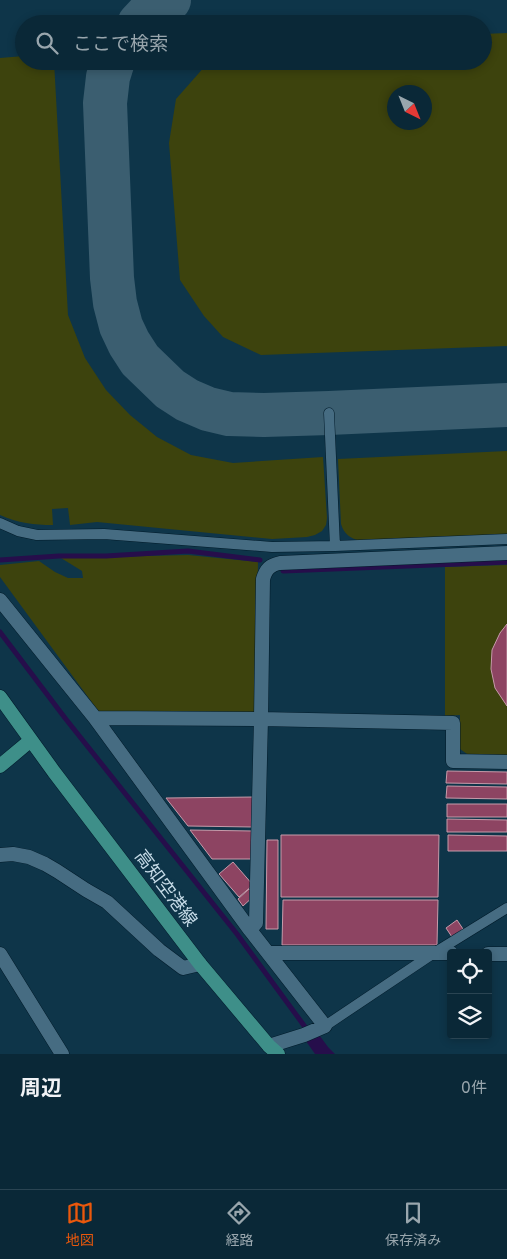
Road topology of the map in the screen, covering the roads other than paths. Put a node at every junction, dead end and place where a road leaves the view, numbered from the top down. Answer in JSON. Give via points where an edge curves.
{"nodes":[{"id":1,"x":329,"y":413,"type":"dead end"},
{"id":2,"x":0,"y":523,"type":"edge"},
{"id":3,"x":507,"y":539,"type":"edge"},
{"id":4,"x":335,"y":546,"type":"junction"},
{"id":5,"x":507,"y":553,"type":"edge"},
{"id":6,"x":0,"y":600,"type":"edge"},
{"id":7,"x":0,"y":697,"type":"edge"},
{"id":8,"x":95,"y":718,"type":"junction"},
{"id":9,"x":261,"y":719,"type":"junction"},
{"id":10,"x":31,"y":740,"type":"junction"},
{"id":11,"x":507,"y":762,"type":"edge"},
{"id":12,"x":0,"y":766,"type":"edge"},
{"id":13,"x":0,"y":855,"type":"edge"},
{"id":14,"x":507,"y":908,"type":"edge"},
{"id":15,"x":250,"y":930,"type":"junction"},
{"id":16,"x":268,"y":953,"type":"junction"},
{"id":17,"x":434,"y":953,"type":"junction"},
{"id":18,"x":447,"y":953,"type":"edge"},
{"id":19,"x":0,"y":954,"type":"edge"},
{"id":20,"x":492,"y":954,"type":"edge"},
{"id":21,"x":507,"y":954,"type":"edge"},
{"id":22,"x":200,"y":964,"type":"junction"},
{"id":23,"x":325,"y":1026,"type":"junction"},
{"id":24,"x":274,"y":1050,"type":"edge"},
{"id":25,"x":62,"y":1054,"type":"edge"}],
"edges":[{"from":1,"to":4,"type":"lane"},
{"from":2,"to":4,"type":"lane","via":[[36,535],[104,534],[272,547]]},
{"from":3,"to":4,"type":"lane"},
{"from":5,"to":9,"type":"street","via":[[272,565],[263,579]]},
{"from":6,"to":8,"type":"street"},
{"from":7,"to":10,"type":"main road","name":"高知空港線"},
{"from":8,"to":9,"type":"street"},
{"from":8,"to":15,"type":"street"},
{"from":9,"to":11,"type":"street","via":[[453,723],[453,761]]},
{"from":9,"to":15,"type":"street","via":[[256,923]]},
{"from":10,"to":12,"type":"main road"},
{"from":10,"to":22,"type":"main road","name":"高知空港線"},
{"from":13,"to":22,"type":"street","via":[[13,854],[45,864],[107,902],[183,968]]},
{"from":14,"to":17,"type":"lane"},
{"from":15,"to":16,"type":"street"},
{"from":16,"to":17,"type":"street"},
{"from":16,"to":23,"type":"street"},
{"from":17,"to":18,"type":"street"},
{"from":17,"to":23,"type":"lane"},
{"from":19,"to":25,"type":"street"},
{"from":20,"to":21,"type":"street"},
{"from":22,"to":24,"type":"main road","name":"高知空港線"},
{"from":23,"to":24,"type":"street"}]}
